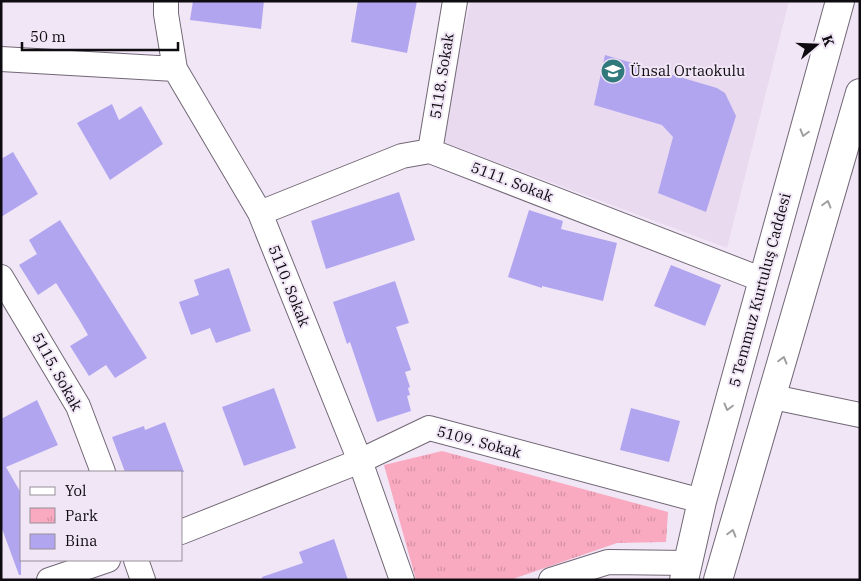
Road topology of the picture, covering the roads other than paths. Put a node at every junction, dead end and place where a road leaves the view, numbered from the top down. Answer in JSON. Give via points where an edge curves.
{"nodes":[{"id":1,"x":166,"y":1,"type":"edge"},
{"id":2,"x":455,"y":1,"type":"edge"},
{"id":3,"x":840,"y":1,"type":"edge"},
{"id":4,"x":1,"y":59,"type":"edge"},
{"id":5,"x":175,"y":69,"type":"junction"},
{"id":6,"x":816,"y":90,"type":"junction"},
{"id":7,"x":858,"y":99,"type":"edge"},
{"id":8,"x":430,"y":150,"type":"junction"},
{"id":9,"x":260,"y":213,"type":"junction"},
{"id":10,"x":763,"y":280,"type":"junction"},
{"id":11,"x":4,"y":288,"type":"edge"},
{"id":12,"x":773,"y":397,"type":"junction"},
{"id":13,"x":860,"y":415,"type":"edge"},
{"id":14,"x":360,"y":461,"type":"junction"},
{"id":15,"x":103,"y":471,"type":"edge"},
{"id":16,"x":702,"y":502,"type":"junction"},
{"id":17,"x":182,"y":532,"type":"edge"},
{"id":18,"x":105,"y":561,"type":"edge"},
{"id":19,"x":136,"y":561,"type":"edge"},
{"id":20,"x":686,"y":572,"type":"edge"},
{"id":21,"x":49,"y":580,"type":"edge"},
{"id":22,"x":143,"y":580,"type":"edge"},
{"id":23,"x":402,"y":580,"type":"edge"},
{"id":24,"x":550,"y":580,"type":"edge"},
{"id":25,"x":718,"y":580,"type":"edge"}],
"edges":[{"from":1,"to":5,"type":"street","name":"5110. Sokak"},
{"from":2,"to":8,"type":"street","name":"5118. Sokak"},
{"from":3,"to":6,"type":"main road","name":"5 Temmuz Kurtuluş Caddesi"},
{"from":4,"to":5,"type":"street"},
{"from":5,"to":9,"type":"street","name":"5110. Sokak"},
{"from":6,"to":7,"type":"main road"},
{"from":6,"to":10,"type":"main road","name":"5 Temmuz Kurtuluş Caddesi","one_way":true},
{"from":12,"to":7,"type":"main road","one_way":true},
{"from":8,"to":9,"type":"street","via":[[402,156]]},
{"from":8,"to":10,"type":"street","name":"5111. Sokak"},
{"from":9,"to":14,"type":"street","name":"5110. Sokak"},
{"from":10,"to":16,"type":"main road","name":"5 Temmuz Kurtuluş Caddesi","one_way":true},
{"from":11,"to":15,"type":"street","name":"5115. Sokak","via":[[78,406]]},
{"from":12,"to":13,"type":"street"},
{"from":25,"to":12,"type":"main road","one_way":true},
{"from":14,"to":16,"type":"street","name":"5109. Sokak","via":[[429,428]]},
{"from":14,"to":17,"type":"street","name":"5109. Sokak"},
{"from":14,"to":23,"type":"street","name":"5110. Sokak"},
{"from":16,"to":20,"type":"main road","name":"5 Temmuz Kurtuluş Caddesi"},
{"from":18,"to":21,"type":"street"},
{"from":19,"to":22,"type":"street"},
{"from":20,"to":24,"type":"street","via":[[608,562]]}]}
